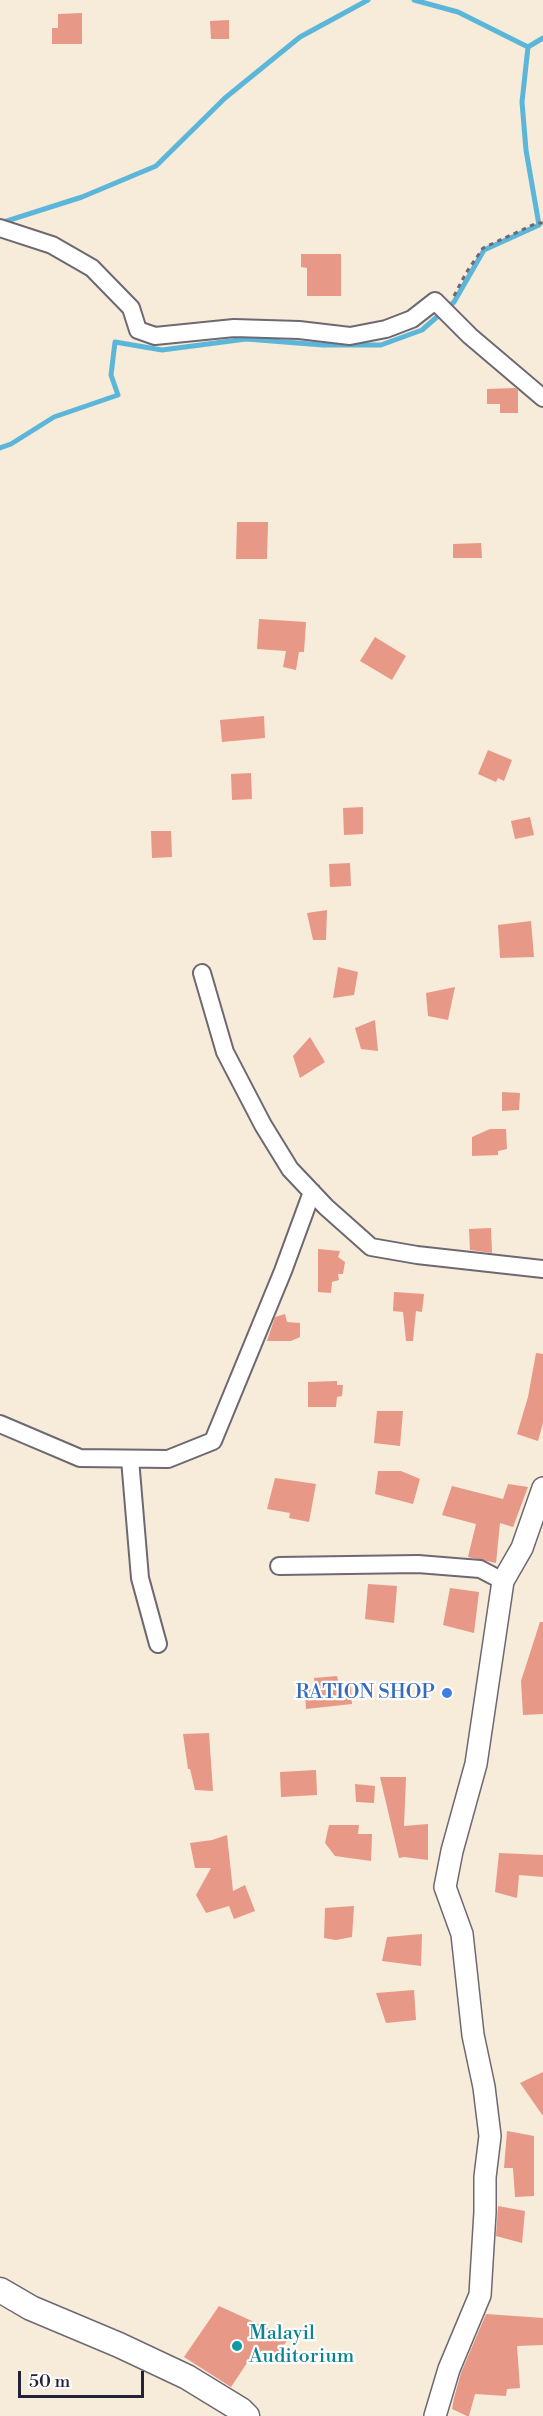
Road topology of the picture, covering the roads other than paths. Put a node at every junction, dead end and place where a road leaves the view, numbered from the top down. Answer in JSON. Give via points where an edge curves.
{"nodes":[{"id":1,"x":0,"y":228,"type":"edge"},
{"id":2,"x":543,"y":398,"type":"edge"},
{"id":3,"x":202,"y":973,"type":"dead end"},
{"id":4,"x":312,"y":1192,"type":"junction"},
{"id":5,"x":543,"y":1269,"type":"edge"},
{"id":6,"x":0,"y":1424,"type":"edge"},
{"id":7,"x":130,"y":1459,"type":"junction"},
{"id":8,"x":543,"y":1488,"type":"edge"},
{"id":9,"x":279,"y":1566,"type":"dead end"},
{"id":10,"x":503,"y":1581,"type":"junction"},
{"id":11,"x":158,"y":1644,"type":"dead end"},
{"id":12,"x":0,"y":2290,"type":"edge"},
{"id":13,"x":247,"y":2416,"type":"edge"},
{"id":14,"x":435,"y":2416,"type":"edge"}],
"edges":[{"from":1,"to":2,"type":"street","via":[[52,245],[92,268],[131,308],[138,330],[155,336],[234,328],[350,336],[412,319],[435,301]]},
{"from":3,"to":4,"type":"street","via":[[225,1052],[285,1161]]},
{"from":4,"to":5,"type":"street","via":[[371,1247]]},
{"from":4,"to":7,"type":"street","via":[[284,1271],[213,1441],[168,1459]]},
{"from":6,"to":7,"type":"street","via":[[80,1458]]},
{"from":7,"to":11,"type":"street","via":[[140,1578]]},
{"from":8,"to":10,"type":"street","via":[[522,1548]]},
{"from":9,"to":10,"type":"street","via":[[418,1564],[480,1569]]},
{"from":10,"to":14,"type":"street","via":[[476,1764],[445,1887],[462,1934],[490,2136],[483,2260],[480,2295],[449,2369]]},
{"from":12,"to":13,"type":"main road","via":[[31,2308],[187,2377]]}]}
